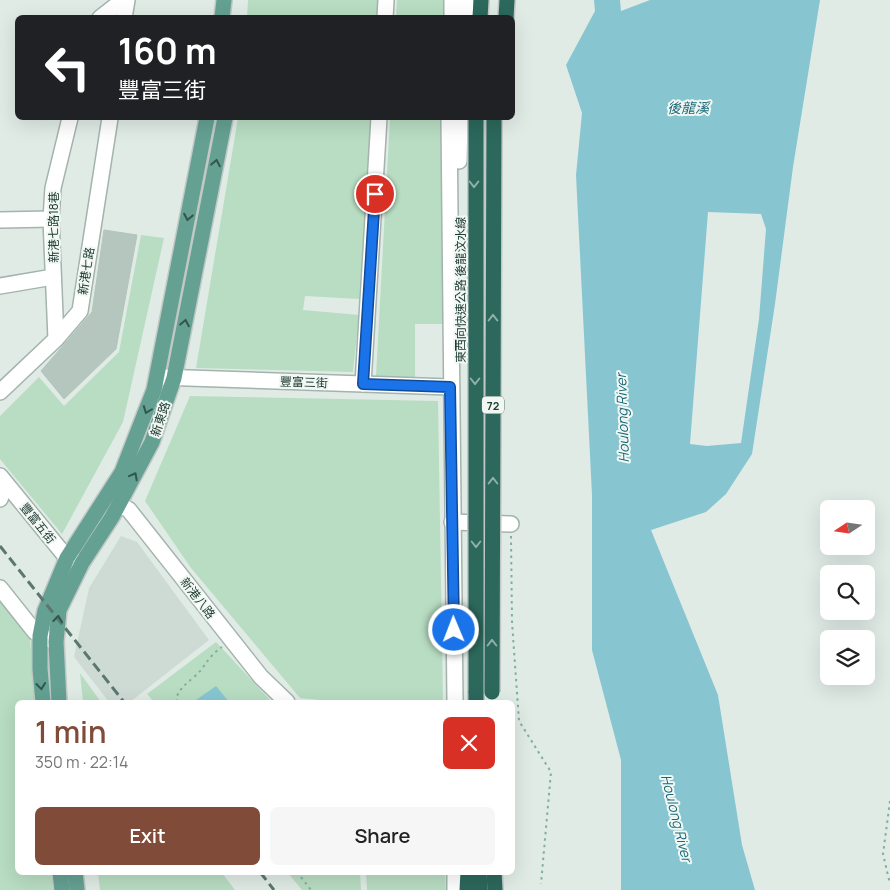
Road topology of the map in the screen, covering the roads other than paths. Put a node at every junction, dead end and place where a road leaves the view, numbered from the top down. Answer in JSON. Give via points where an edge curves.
{"nodes":[{"id":1,"x":123,"y":0,"type":"edge"},
{"id":2,"x":127,"y":0,"type":"edge"},
{"id":3,"x":224,"y":0,"type":"edge"},
{"id":4,"x":230,"y":0,"type":"edge"},
{"id":5,"x":386,"y":0,"type":"edge"},
{"id":6,"x":452,"y":0,"type":"edge"},
{"id":7,"x":466,"y":0,"type":"edge"},
{"id":8,"x":471,"y":0,"type":"edge"},
{"id":9,"x":481,"y":0,"type":"edge"},
{"id":10,"x":498,"y":0,"type":"edge"},
{"id":11,"x":507,"y":0,"type":"edge"},
{"id":12,"x":104,"y":15,"type":"edge"},
{"id":13,"x":124,"y":15,"type":"edge"},
{"id":14,"x":222,"y":15,"type":"edge"},
{"id":15,"x":230,"y":15,"type":"edge"},
{"id":16,"x":385,"y":15,"type":"edge"},
{"id":17,"x":452,"y":15,"type":"edge"},
{"id":18,"x":465,"y":15,"type":"edge"},
{"id":19,"x":470,"y":15,"type":"edge"},
{"id":20,"x":480,"y":15,"type":"edge"},
{"id":21,"x":497,"y":15,"type":"edge"},
{"id":22,"x":506,"y":15,"type":"edge"},
{"id":23,"x":69,"y":120,"type":"edge"},
{"id":24,"x":110,"y":120,"type":"edge"},
{"id":25,"x":207,"y":120,"type":"edge"},
{"id":26,"x":225,"y":120,"type":"edge"},
{"id":27,"x":379,"y":120,"type":"edge"},
{"id":28,"x":449,"y":120,"type":"edge"},
{"id":29,"x":460,"y":120,"type":"edge"},
{"id":30,"x":470,"y":120,"type":"edge"},
{"id":31,"x":476,"y":120,"type":"edge"},
{"id":32,"x":495,"y":120,"type":"edge"},
{"id":33,"x":474,"y":158,"type":"junction"},
{"id":34,"x":51,"y":219,"type":"junction"},
{"id":35,"x":0,"y":220,"type":"edge"},
{"id":36,"x":53,"y":276,"type":"junction"},
{"id":37,"x":0,"y":286,"type":"edge"},
{"id":38,"x":56,"y":340,"type":"junction"},
{"id":39,"x":450,"y":340,"type":"junction"},
{"id":40,"x":158,"y":377,"type":"junction"},
{"id":41,"x":174,"y":378,"type":"junction"},
{"id":42,"x":363,"y":384,"type":"junction"},
{"id":43,"x":450,"y":387,"type":"junction"},
{"id":44,"x":0,"y":392,"type":"edge"},
{"id":45,"x":3,"y":480,"type":"edge"},
{"id":46,"x":0,"y":499,"type":"edge"},
{"id":47,"x":113,"y":500,"type":"junction"},
{"id":48,"x":452,"y":522,"type":"junction"},
{"id":49,"x":511,"y":524,"type":"road end"},
{"id":50,"x":67,"y":558,"type":"junction"},
{"id":51,"x":82,"y":563,"type":"junction"},
{"id":52,"x":0,"y":588,"type":"edge"},
{"id":53,"x":40,"y":636,"type":"junction"},
{"id":54,"x":56,"y":642,"type":"junction"},
{"id":55,"x":476,"y":697,"type":"edge"},
{"id":56,"x":492,"y":697,"type":"edge"},
{"id":57,"x":43,"y":700,"type":"edge"},
{"id":58,"x":59,"y":700,"type":"edge"},
{"id":59,"x":285,"y":700,"type":"edge"},
{"id":60,"x":455,"y":700,"type":"edge"},
{"id":61,"x":60,"y":875,"type":"edge"},
{"id":62,"x":75,"y":875,"type":"edge"},
{"id":63,"x":455,"y":875,"type":"edge"},
{"id":64,"x":468,"y":875,"type":"edge"},
{"id":65,"x":479,"y":875,"type":"edge"},
{"id":66,"x":494,"y":875,"type":"edge"},
{"id":67,"x":62,"y":890,"type":"edge"},
{"id":68,"x":77,"y":890,"type":"edge"},
{"id":69,"x":455,"y":890,"type":"edge"},
{"id":70,"x":467,"y":890,"type":"edge"},
{"id":71,"x":480,"y":890,"type":"edge"},
{"id":72,"x":495,"y":890,"type":"edge"}],
"edges":[{"from":1,"to":12,"type":"street"},
{"from":2,"to":13,"type":"street"},
{"from":3,"to":14,"type":"main road"},
{"from":4,"to":15,"type":"main road"},
{"from":5,"to":16,"type":"street"},
{"from":6,"to":17,"type":"street"},
{"from":7,"to":18,"type":"street"},
{"from":8,"to":19,"type":"highway"},
{"from":9,"to":20,"type":"highway"},
{"from":10,"to":21,"type":"highway"},
{"from":11,"to":22,"type":"highway"},
{"from":23,"to":34,"type":"street","name":"新港七路18巷","via":[[52,188]]},
{"from":24,"to":38,"type":"street","name":"新港七路","via":[[80,311]]},
{"from":25,"to":40,"type":"main road","name":"新東路","one_way":true},
{"from":41,"to":26,"type":"main road","name":"新東路","one_way":true},
{"from":27,"to":42,"type":"street"},
{"from":28,"to":39,"type":"street"},
{"from":29,"to":39,"type":"street"},
{"from":30,"to":33,"type":"highway","bridge":true},
{"from":31,"to":33,"type":"highway","name":"東西向快速公路 後龍汶水線","number":"72","bridge":true},
{"from":56,"to":32,"type":"highway","number":"72","one_way":true,"bridge":true},
{"from":33,"to":55,"type":"highway","name":"東西向快速公路 後龍汶水線","number":"72","one_way":true,"bridge":true},
{"from":34,"to":35,"type":"street"},
{"from":34,"to":36,"type":"street","name":"新港七路18巷"},
{"from":36,"to":37,"type":"street"},
{"from":36,"to":38,"type":"street","name":"新港七路18巷"},
{"from":38,"to":44,"type":"street","name":"新港七路"},
{"from":39,"to":43,"type":"street"},
{"from":40,"to":41,"type":"street","name":"豐富三街"},
{"from":40,"to":47,"type":"main road","name":"新東路","one_way":true},
{"from":41,"to":42,"type":"street","name":"豐富三街"},
{"from":47,"to":41,"type":"main road","name":"新東路","one_way":true,"via":[[152,442]]},
{"from":42,"to":43,"type":"street","name":"豐富三街"},
{"from":43,"to":48,"type":"street"},
{"from":45,"to":46,"type":"street"},
{"from":45,"to":50,"type":"street","name":"豐富五街"},
{"from":47,"to":50,"type":"main road","name":"新東路"},
{"from":47,"to":51,"type":"main road","name":"新東路"},
{"from":47,"to":59,"type":"street","name":"新港八路","via":[[129,510],[261,677]]},
{"from":48,"to":49,"type":"street"},
{"from":48,"to":60,"type":"street"},
{"from":50,"to":51,"type":"street"},
{"from":50,"to":53,"type":"main road","name":"新東路","via":[[44,611]]},
{"from":54,"to":51,"type":"main road","name":"新東路","one_way":true,"via":[[59,610]]},
{"from":52,"to":53,"type":"street"},
{"from":53,"to":54,"type":"street"},
{"from":53,"to":57,"type":"main road","name":"新東路","one_way":true},
{"from":54,"to":58,"type":"main road","name":"新東路"},
{"from":61,"to":67,"type":"main road"},
{"from":62,"to":68,"type":"main road"},
{"from":63,"to":69,"type":"street"},
{"from":64,"to":70,"type":"highway"},
{"from":65,"to":71,"type":"highway"},
{"from":66,"to":72,"type":"highway"}]}
